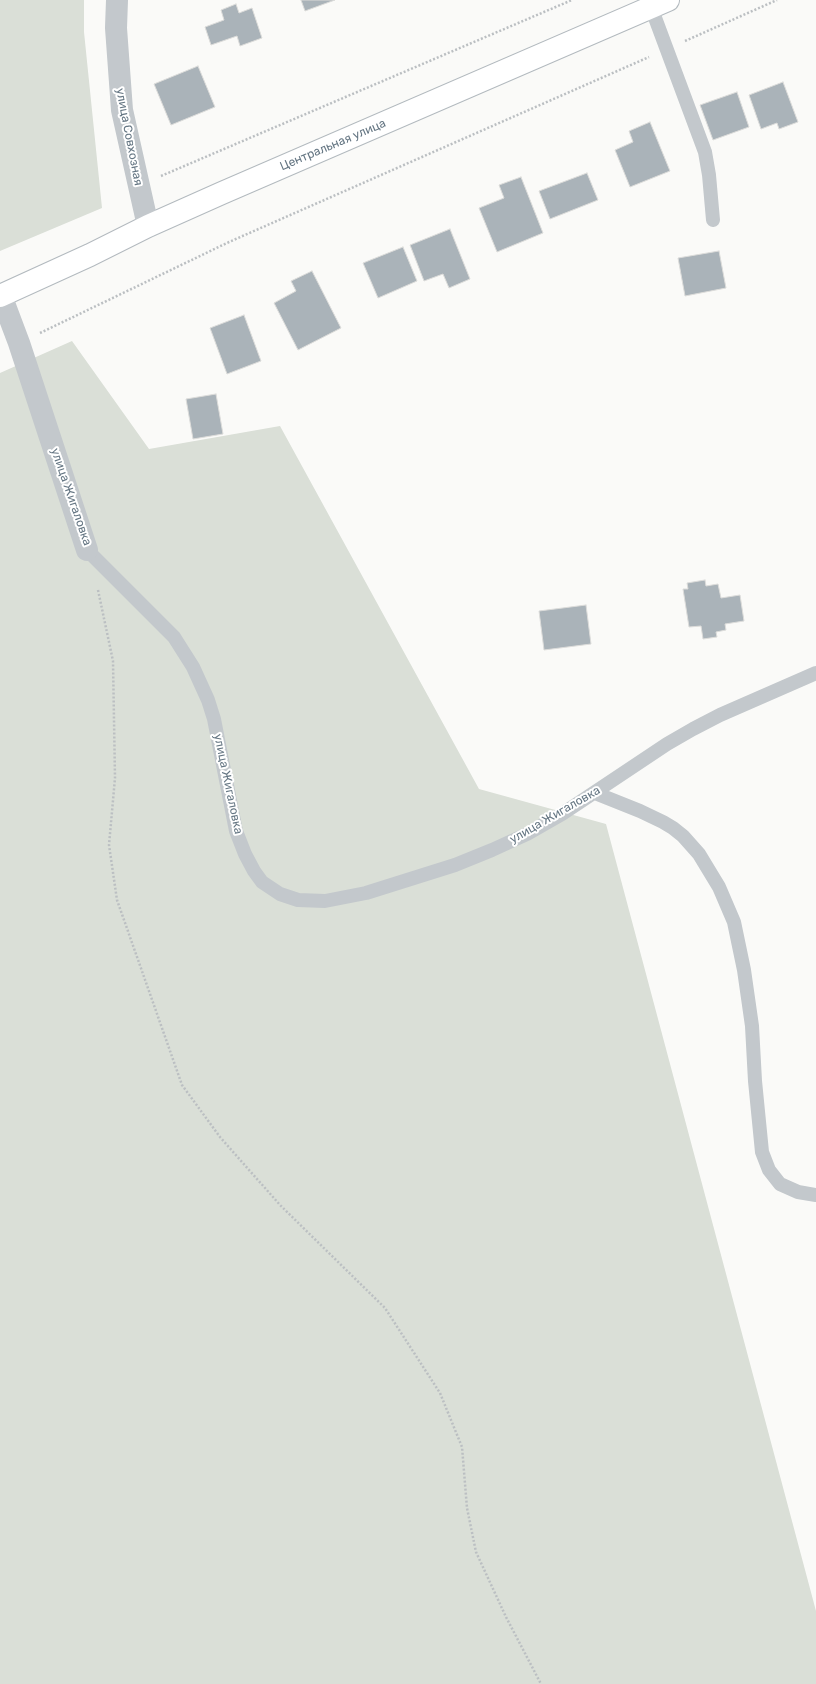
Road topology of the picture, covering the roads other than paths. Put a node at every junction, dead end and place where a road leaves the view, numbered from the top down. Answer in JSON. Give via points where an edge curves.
{"nodes":[{"id":1,"x":117,"y":0,"type":"edge"},
{"id":2,"x":660,"y":4,"type":"edge"},
{"id":3,"x":713,"y":220,"type":"dead end"},
{"id":4,"x":148,"y":226,"type":"junction"},
{"id":5,"x":1,"y":295,"type":"edge"},
{"id":6,"x":87,"y":550,"type":"joint"},
{"id":7,"x":816,"y":673,"type":"edge"},
{"id":8,"x":595,"y":793,"type":"junction"},
{"id":9,"x":816,"y":1194,"type":"edge"}],
"edges":[{"from":1,"to":4,"type":"street","name":"улица Совхозная","via":[[120,96]]},
{"from":2,"to":3,"type":"lane","via":[[705,152]]},
{"from":2,"to":4,"type":"main road","name":"Центральная улица"},
{"from":4,"to":5,"type":"main road","name":"Центральная улица"},
{"from":5,"to":6,"type":"street","name":"улица Жигаловка"},
{"from":6,"to":8,"type":"lane","name":"улица Жигаловка","via":[[174,637],[193,667],[214,719],[240,842],[258,876],[280,894],[298,900],[325,901],[366,893],[455,865],[527,834]]},
{"from":7,"to":8,"type":"lane","name":"улица Жигаловка","via":[[693,729]]},
{"from":8,"to":9,"type":"lane","via":[[663,822],[678,832],[699,854],[719,887],[734,922],[744,970],[752,1026],[762,1152],[769,1170],[780,1184],[798,1192]]}]}
